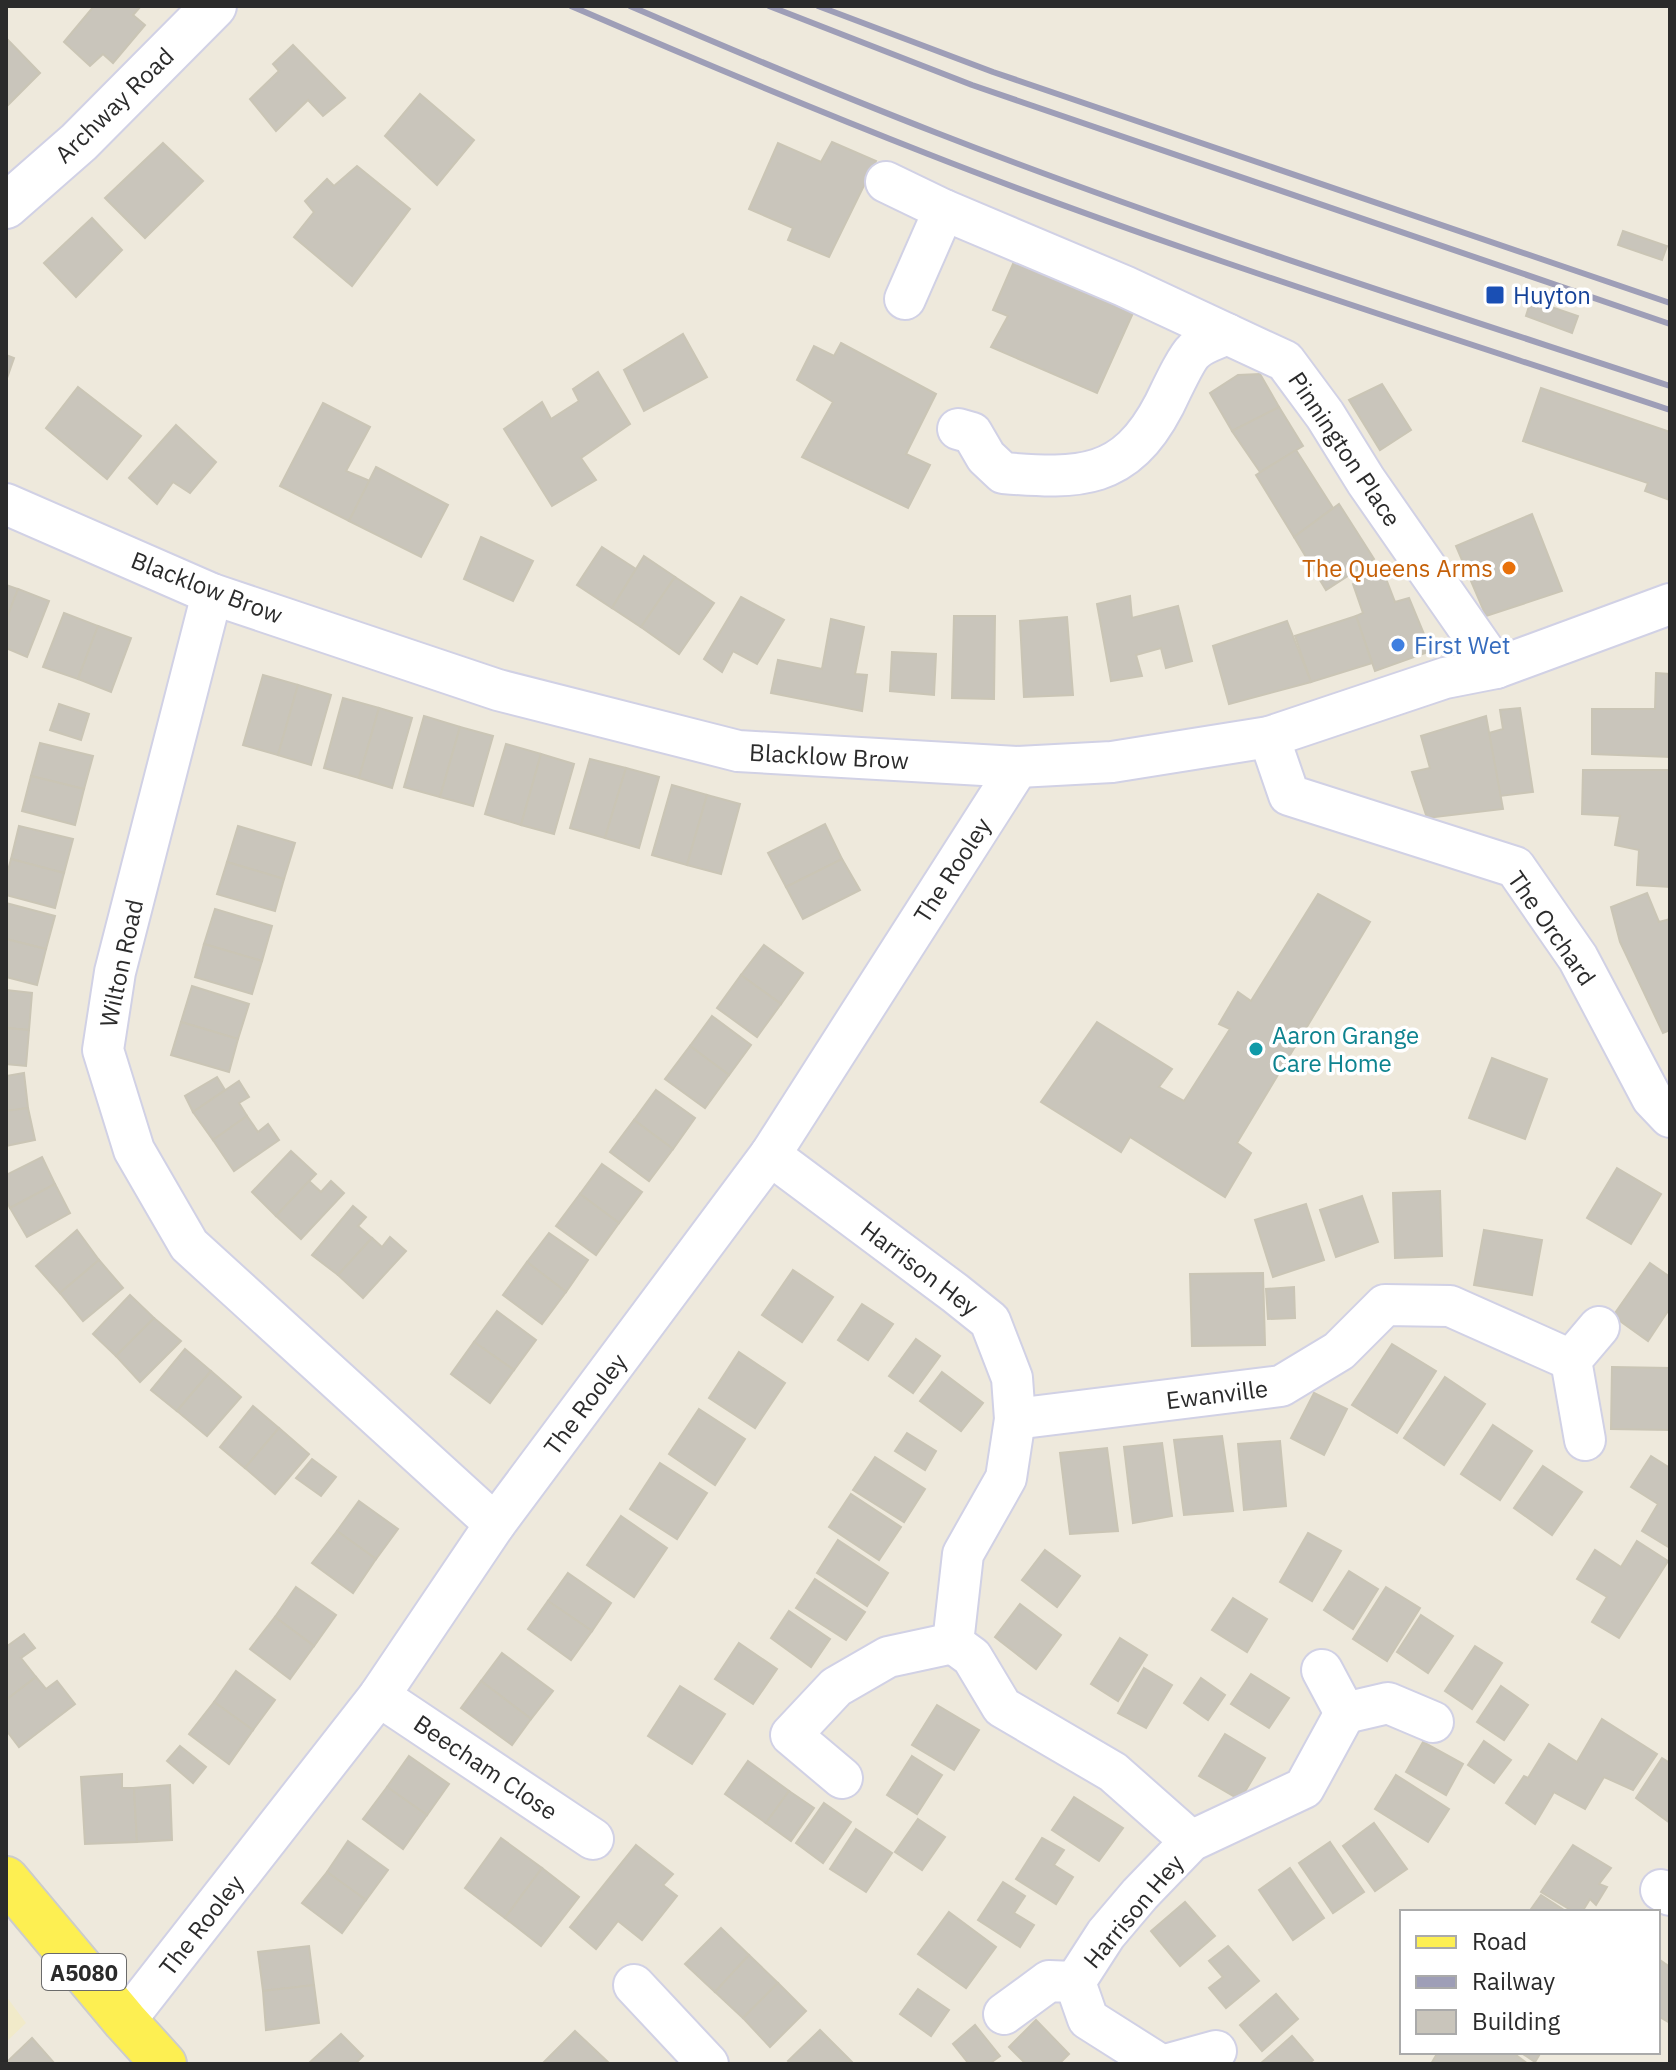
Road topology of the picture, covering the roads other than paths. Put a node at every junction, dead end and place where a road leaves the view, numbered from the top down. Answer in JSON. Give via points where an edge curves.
{"nodes":[{"id":1,"x":211,"y":7,"type":"edge"},
{"id":2,"x":886,"y":182,"type":"dead end"},
{"id":3,"x":8,"y":204,"type":"edge"},
{"id":4,"x":944,"y":210,"type":"junction"},
{"id":5,"x":905,"y":299,"type":"dead end"},
{"id":6,"x":1227,"y":334,"type":"junction"},
{"id":7,"x":958,"y":429,"type":"dead end"},
{"id":8,"x":6,"y":504,"type":"edge"},
{"id":9,"x":212,"y":594,"type":"junction"},
{"id":10,"x":1670,"y":604,"type":"edge"},
{"id":11,"x":1496,"y":668,"type":"junction"},
{"id":12,"x":1269,"y":737,"type":"junction"},
{"id":13,"x":1018,"y":767,"type":"junction"},
{"id":14,"x":1670,"y":1117,"type":"edge"},
{"id":15,"x":770,"y":1155,"type":"junction"},
{"id":16,"x":1599,"y":1327,"type":"dead end"},
{"id":17,"x":1571,"y":1360,"type":"junction"},
{"id":18,"x":1015,"y":1419,"type":"junction"},
{"id":19,"x":1585,"y":1440,"type":"dead end"},
{"id":20,"x":495,"y":1524,"type":"junction"},
{"id":21,"x":953,"y":1643,"type":"junction"},
{"id":22,"x":1322,"y":1670,"type":"dead end"},
{"id":23,"x":379,"y":1696,"type":"junction"},
{"id":24,"x":1345,"y":1713,"type":"junction"},
{"id":25,"x":1433,"y":1722,"type":"dead end"},
{"id":26,"x":842,"y":1778,"type":"dead end"},
{"id":27,"x":593,"y":1839,"type":"dead end"},
{"id":28,"x":1191,"y":1841,"type":"junction"},
{"id":29,"x":6,"y":1879,"type":"edge"},
{"id":30,"x":1075,"y":1982,"type":"junction"},
{"id":31,"x":634,"y":1985,"type":"dead end"},
{"id":32,"x":1004,"y":2014,"type":"dead end"},
{"id":33,"x":125,"y":2021,"type":"junction"},
{"id":34,"x":1216,"y":2051,"type":"dead end"},
{"id":35,"x":164,"y":2064,"type":"edge"},
{"id":36,"x":708,"y":2064,"type":"edge"},
{"id":37,"x":1159,"y":2064,"type":"edge"},
{"id":38,"x":1169,"y":2064,"type":"edge"}],
"edges":[{"from":1,"to":3,"type":"main road","name":"Archway Road","via":[[79,142]]},
{"from":2,"to":4,"type":"street","name":"Pinnington Place"},
{"from":4,"to":5,"type":"street"},
{"from":4,"to":6,"type":"street","name":"Pinnington Place"},
{"from":6,"to":7,"type":"street","via":[[1194,351],[1146,437],[1103,468],[1051,477],[1003,473],[972,433]]},
{"from":6,"to":11,"type":"street","name":"Pinnington Place","via":[[1285,361]]},
{"from":8,"to":9,"type":"street","name":"Blacklow Brow"},
{"from":9,"to":13,"type":"street","name":"Blacklow Brow","via":[[498,690],[738,751]]},
{"from":9,"to":20,"type":"street","name":"Wilton Road","via":[[115,972],[103,1050],[134,1150],[189,1245]]},
{"from":10,"to":11,"type":"street","name":"Blacklow Brow"},
{"from":11,"to":12,"type":"street","name":"Blacklow Brow","via":[[1445,678]]},
{"from":12,"to":13,"type":"street","name":"Blacklow Brow","via":[[1112,762]]},
{"from":12,"to":14,"type":"street","name":"The Orchard","via":[[1289,795],[1515,867],[1578,958],[1652,1098]]},
{"from":13,"to":15,"type":"street","name":"The Rooley"},
{"from":15,"to":18,"type":"street","name":"Harrison Hey","via":[[990,1321],[1012,1378]]},
{"from":15,"to":20,"type":"street","name":"The Rooley"},
{"from":16,"to":17,"type":"street"},
{"from":17,"to":18,"type":"street","name":"Ewanville","via":[[1450,1306],[1385,1305],[1339,1351],[1281,1386]]},
{"from":17,"to":19,"type":"street"},
{"from":18,"to":21,"type":"street","name":"Harrison Hey","via":[[1006,1478],[963,1554]]},
{"from":20,"to":23,"type":"street","name":"The Rooley"},
{"from":21,"to":26,"type":"street","via":[[888,1657],[836,1687],[791,1735]]},
{"from":21,"to":28,"type":"street","name":"Harrison Hey","via":[[972,1657],[1002,1707],[1113,1772]]},
{"from":22,"to":24,"type":"street"},
{"from":23,"to":27,"type":"street","name":"Beecham Close"},
{"from":23,"to":33,"type":"street","name":"The Rooley"},
{"from":24,"to":25,"type":"street","via":[[1388,1703]]},
{"from":24,"to":28,"type":"street","name":"Harrison Hey","via":[[1304,1788]]},
{"from":28,"to":30,"type":"street","name":"Harrison Hey","via":[[1106,1934]]},
{"from":29,"to":33,"type":"main road","number":"A5080"},
{"from":30,"to":32,"type":"street","name":"Harrison Hey","via":[[1049,1981]]},
{"from":30,"to":37,"type":"street","name":"Harrison Hey","via":[[1088,2019]]},
{"from":31,"to":36,"type":"street"},
{"from":33,"to":35,"type":"main road","number":"A5080"},
{"from":34,"to":38,"type":"street"}]}
